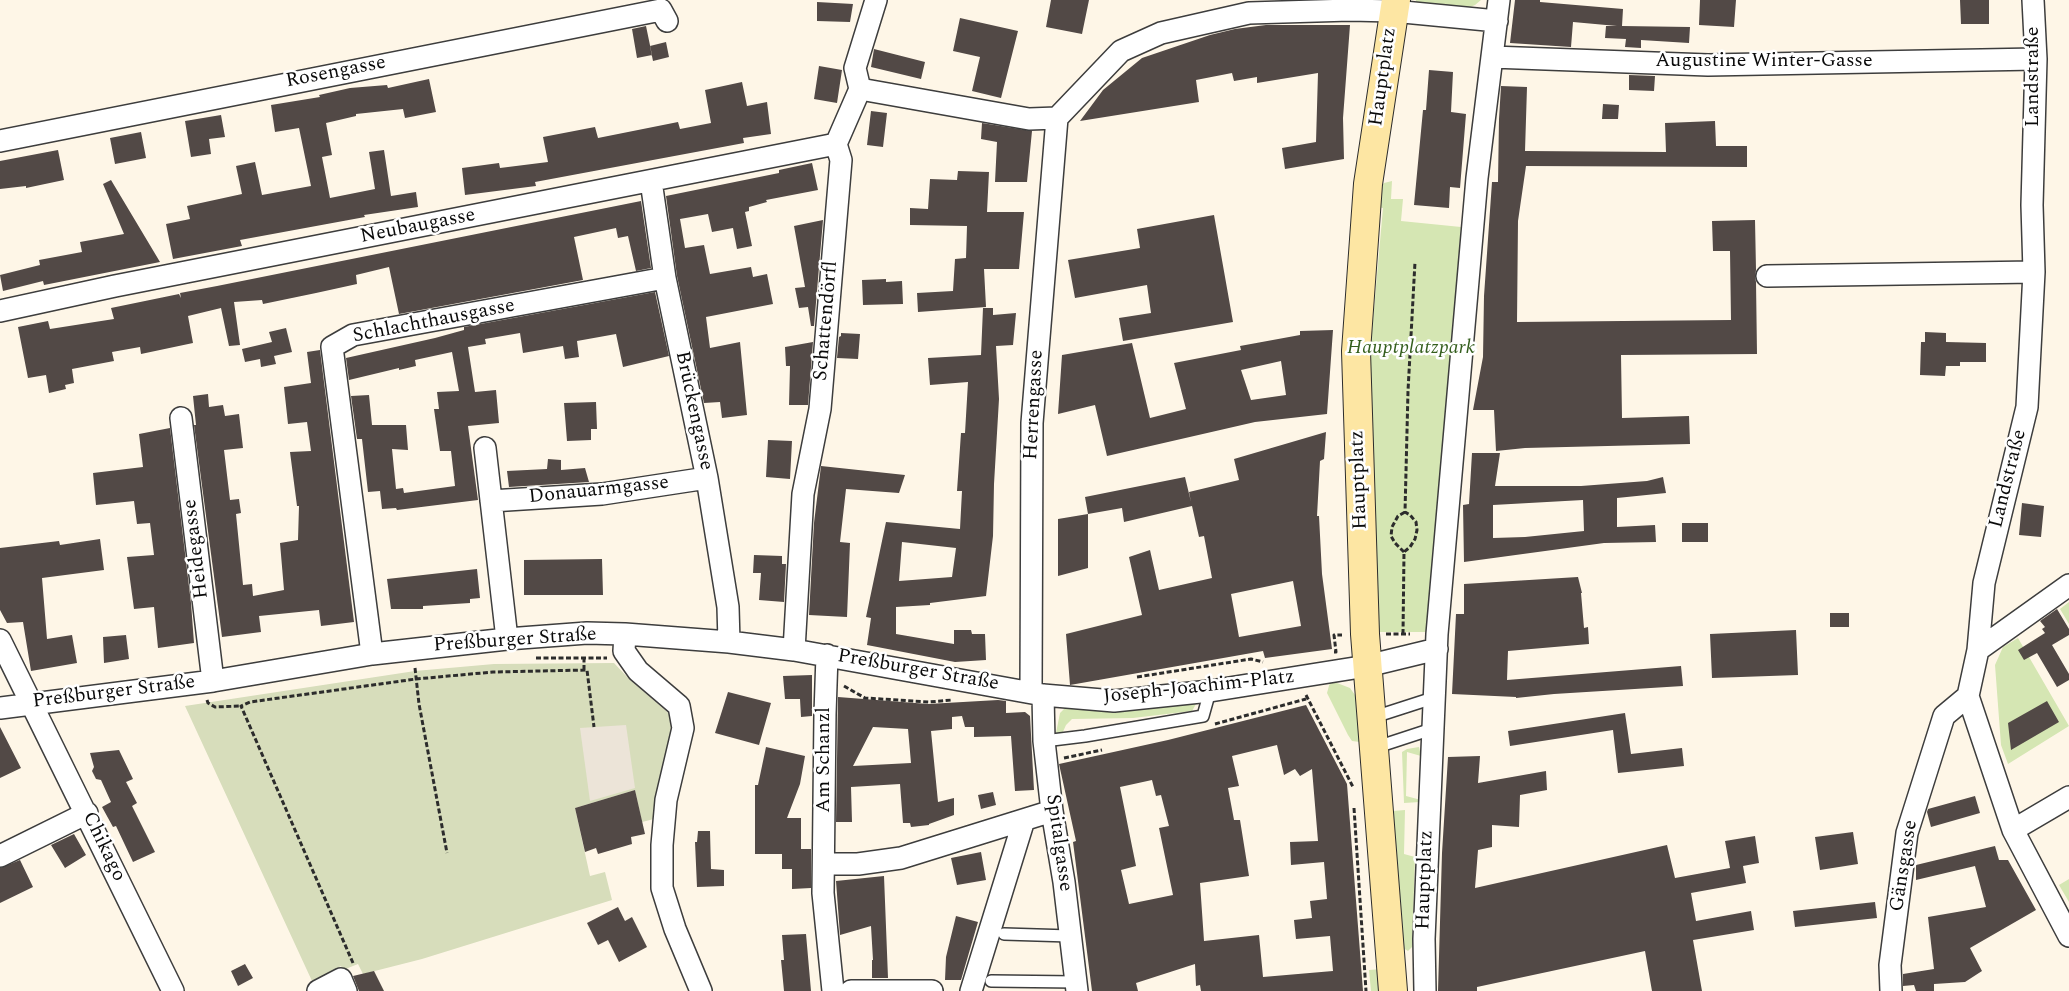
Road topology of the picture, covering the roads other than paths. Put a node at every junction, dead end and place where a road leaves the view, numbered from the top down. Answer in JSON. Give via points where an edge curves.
{"nodes":[{"id":1,"x":876,"y":0,"type":"edge"},
{"id":2,"x":2033,"y":0,"type":"edge"},
{"id":3,"x":1394,"y":6,"type":"edge"},
{"id":4,"x":1498,"y":10,"type":"edge"},
{"id":5,"x":667,"y":20,"type":"dead end"},
{"id":6,"x":1492,"y":57,"type":"junction"},
{"id":7,"x":2036,"y":59,"type":"junction"},
{"id":8,"x":860,"y":89,"type":"junction"},
{"id":9,"x":1057,"y":118,"type":"junction"},
{"id":10,"x":0,"y":141,"type":"edge"},
{"id":11,"x":836,"y":144,"type":"junction"},
{"id":12,"x":651,"y":181,"type":"junction"},
{"id":13,"x":2034,"y":272,"type":"junction"},
{"id":14,"x":1767,"y":276,"type":"dead end"},
{"id":15,"x":665,"y":278,"type":"junction"},
{"id":16,"x":0,"y":311,"type":"edge"},
{"id":17,"x":181,"y":418,"type":"dead end"},
{"id":18,"x":485,"y":448,"type":"dead end"},
{"id":19,"x":707,"y":478,"type":"junction"},
{"id":20,"x":491,"y":502,"type":"junction"},
{"id":21,"x":2069,"y":585,"type":"edge"},
{"id":22,"x":625,"y":634,"type":"junction"},
{"id":23,"x":507,"y":638,"type":"junction"},
{"id":24,"x":0,"y":640,"type":"edge"},
{"id":25,"x":1437,"y":641,"type":"junction"},
{"id":26,"x":729,"y":642,"type":"junction"},
{"id":27,"x":794,"y":650,"type":"junction"},
{"id":28,"x":1978,"y":650,"type":"junction"},
{"id":29,"x":372,"y":654,"type":"junction"},
{"id":30,"x":827,"y":655,"type":"junction"},
{"id":31,"x":1367,"y":666,"type":"junction"},
{"id":32,"x":1210,"y":691,"type":"junction"},
{"id":33,"x":212,"y":693,"type":"junction"},
{"id":34,"x":1037,"y":694,"type":"junction"},
{"id":35,"x":1968,"y":696,"type":"junction"},
{"id":36,"x":1433,"y":698,"type":"junction"},
{"id":37,"x":32,"y":703,"type":"junction"},
{"id":38,"x":0,"y":708,"type":"edge"},
{"id":39,"x":1371,"y":718,"type":"junction"},
{"id":40,"x":1432,"y":729,"type":"junction"},
{"id":41,"x":1044,"y":741,"type":"junction"},
{"id":42,"x":1374,"y":748,"type":"junction"},
{"id":43,"x":2069,"y":797,"type":"edge"},
{"id":44,"x":1052,"y":811,"type":"junction"},
{"id":45,"x":87,"y":813,"type":"junction"},
{"id":46,"x":1024,"y":820,"type":"junction"},
{"id":47,"x":2013,"y":830,"type":"junction"},
{"id":48,"x":0,"y":856,"type":"edge"},
{"id":49,"x":825,"y":864,"type":"junction"},
{"id":50,"x":1004,"y":934,"type":"dead end"},
{"id":51,"x":1070,"y":936,"type":"junction"},
{"id":52,"x":2069,"y":936,"type":"edge"},
{"id":53,"x":991,"y":981,"type":"dead end"},
{"id":54,"x":344,"y":985,"type":"edge"},
{"id":55,"x":1076,"y":987,"type":"edge"},
{"id":56,"x":174,"y":991,"type":"edge"},
{"id":57,"x":318,"y":991,"type":"edge"},
{"id":58,"x":701,"y":991,"type":"edge"},
{"id":59,"x":833,"y":991,"type":"edge"},
{"id":60,"x":851,"y":991,"type":"edge"},
{"id":61,"x":932,"y":991,"type":"edge"},
{"id":62,"x":971,"y":991,"type":"edge"},
{"id":63,"x":1393,"y":991,"type":"edge"},
{"id":64,"x":1425,"y":991,"type":"edge"},
{"id":65,"x":1891,"y":991,"type":"edge"}],
"edges":[{"from":1,"to":8,"type":"street","via":[[855,68]]},
{"from":2,"to":7,"type":"street","name":"Landstraße"},
{"from":3,"to":4,"type":"street","name":"Hauptplatz"},
{"from":3,"to":9,"type":"street","via":[[1249,13],[1161,32],[1121,51]]},
{"from":3,"to":31,"type":"street","name":"Hauptplatz","via":[[1368,184],[1356,351]]},
{"from":4,"to":6,"type":"street","name":"Hauptplatz"},
{"from":5,"to":10,"type":"street","name":"Rosengasse","via":[[661,10]]},
{"from":6,"to":7,"type":"street","name":"Augustine Winter-Gasse","via":[[1708,64]]},
{"from":6,"to":25,"type":"street","name":"Hauptplatz","via":[[1477,178]]},
{"from":7,"to":13,"type":"street","name":"Landstraße","via":[[2032,205]]},
{"from":8,"to":9,"type":"street","via":[[1029,118]]},
{"from":8,"to":11,"type":"street"},
{"from":9,"to":34,"type":"street","name":"Herrengasse","via":[[1032,423]]},
{"from":11,"to":12,"type":"street","name":"Neubaugasse"},
{"from":11,"to":27,"type":"street","name":"Schattendörfl","via":[[841,160],[838,198],[820,409],[803,494]]},
{"from":12,"to":15,"type":"street","name":"Brückengasse"},
{"from":12,"to":16,"type":"street","name":"Neubaugasse"},
{"from":13,"to":14,"type":"street"},
{"from":13,"to":28,"type":"street","name":"Landstraße","via":[[2027,407],[1984,583]]},
{"from":15,"to":19,"type":"street","name":"Brückengasse"},
{"from":15,"to":29,"type":"street","name":"Schlachthausgasse","via":[[353,335],[332,347]]},
{"from":17,"to":33,"type":"street","name":"Heidegasse"},
{"from":18,"to":20,"type":"street"},
{"from":19,"to":20,"type":"street","name":"Donauarmgasse","via":[[602,494]]},
{"from":19,"to":26,"type":"street","name":"Brückengasse","via":[[728,608]]},
{"from":20,"to":23,"type":"street"},
{"from":21,"to":28,"type":"street"},
{"from":22,"to":23,"type":"street","name":"Preßburger Straße"},
{"from":22,"to":26,"type":"street","name":"Preßburger Straße"},
{"from":22,"to":58,"type":"street","via":[[624,651],[638,671],[679,706],[683,728],[666,800],[662,888]]},
{"from":23,"to":29,"type":"street","name":"Preßburger Straße"},
{"from":24,"to":37,"type":"street","name":"Chikago"},
{"from":25,"to":31,"type":"street"},
{"from":25,"to":36,"type":"street","name":"Hauptplatz"},
{"from":26,"to":27,"type":"street","name":"Preßburger Straße"},
{"from":27,"to":30,"type":"street","name":"Preßburger Straße"},
{"from":28,"to":35,"type":"street","name":"Landstraße"},
{"from":29,"to":33,"type":"street","name":"Preßburger Straße"},
{"from":30,"to":34,"type":"street","name":"Preßburger Straße"},
{"from":30,"to":49,"type":"street","name":"Am Schanzl"},
{"from":31,"to":32,"type":"street","name":"Joseph-Joachim-Platz"},
{"from":31,"to":39,"type":"street","name":"Hauptplatz"},
{"from":32,"to":34,"type":"street","name":"Joseph-Joachim-Platz","via":[[1114,701]]},
{"from":32,"to":41,"type":"lane","via":[[1204,716]]},
{"from":33,"to":37,"type":"street","name":"Preßburger Straße"},
{"from":34,"to":41,"type":"street","name":"Spitalgasse"},
{"from":35,"to":47,"type":"street"},
{"from":35,"to":65,"type":"street","name":"Gänsgasse","via":[[1944,716],[1907,833],[1890,965]]},
{"from":36,"to":39,"type":"lane"},
{"from":36,"to":40,"type":"street","name":"Hauptplatz"},
{"from":37,"to":38,"type":"street","name":"Preßburger Straße"},
{"from":37,"to":45,"type":"street","name":"Chikago"},
{"from":39,"to":42,"type":"street","name":"Hauptplatz"},
{"from":40,"to":42,"type":"lane"},
{"from":40,"to":64,"type":"street","name":"Hauptplatz"},
{"from":41,"to":44,"type":"street","name":"Spitalgasse"},
{"from":42,"to":63,"type":"street","name":"Hauptplatz","via":[[1362,805]]},
{"from":43,"to":47,"type":"street"},
{"from":44,"to":46,"type":"street"},
{"from":44,"to":51,"type":"street","name":"Spitalgasse"},
{"from":45,"to":48,"type":"street"},
{"from":45,"to":56,"type":"street","name":"Chikago"},
{"from":46,"to":49,"type":"street","via":[[901,858],[858,864]]},
{"from":46,"to":62,"type":"street"},
{"from":47,"to":52,"type":"street"},
{"from":49,"to":59,"type":"street","name":"Am Schanzl","via":[[823,893]]},
{"from":50,"to":51,"type":"lane"},
{"from":51,"to":55,"type":"street","name":"Spitalgasse"},
{"from":53,"to":55,"type":"lane"},
{"from":54,"to":57,"type":"street"},
{"from":60,"to":61,"type":"street"}]}
